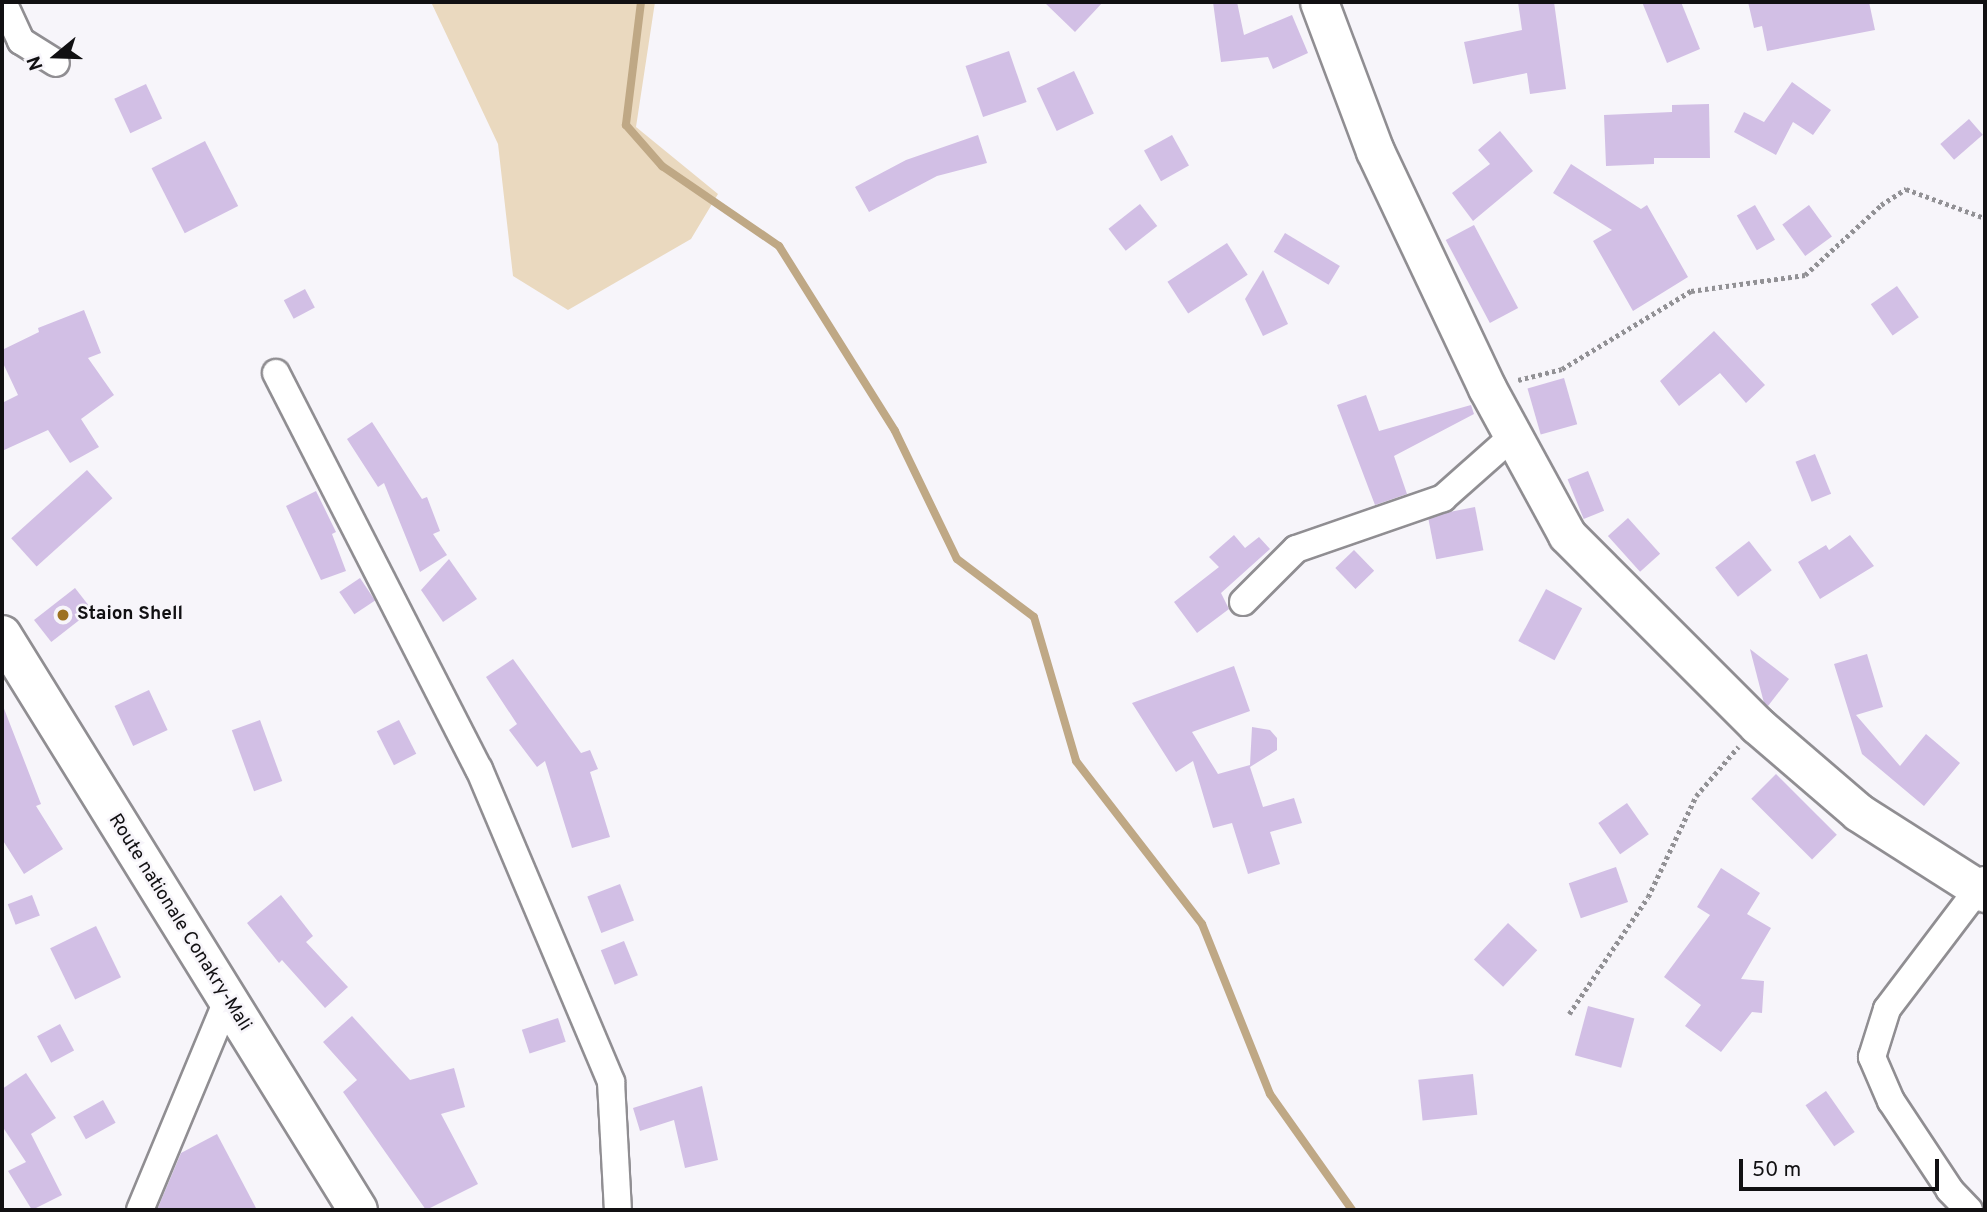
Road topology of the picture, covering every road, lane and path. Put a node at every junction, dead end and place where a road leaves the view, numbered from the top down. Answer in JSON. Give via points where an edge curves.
{"nodes":[{"id":1,"x":3,"y":2,"type":"edge"},
{"id":2,"x":1320,"y":2,"type":"edge"},
{"id":3,"x":56,"y":63,"type":"dead end"},
{"id":4,"x":1985,"y":218,"type":"edge"},
{"id":5,"x":276,"y":373,"type":"dead end"},
{"id":6,"x":1487,"y":388,"type":"junction"},
{"id":7,"x":1513,"y":436,"type":"junction"},
{"id":8,"x":1242,"y":602,"type":"dead end"},
{"id":9,"x":2,"y":635,"type":"edge"},
{"id":10,"x":1757,"y":725,"type":"junction"},
{"id":11,"x":1983,"y":888,"type":"edge"},
{"id":12,"x":227,"y":1001,"type":"junction"},
{"id":13,"x":1570,"y":1014,"type":"dead end"},
{"id":14,"x":140,"y":1210,"type":"edge"},
{"id":15,"x":358,"y":1210,"type":"edge"},
{"id":16,"x":618,"y":1210,"type":"edge"},
{"id":17,"x":1969,"y":1210,"type":"edge"}],
"edges":[{"from":1,"to":3,"type":"street","via":[[21,41]]},
{"from":2,"to":6,"type":"street","via":[[1375,150]]},
{"from":4,"to":6,"type":"path","via":[[1906,189],[1881,205],[1805,275],[1691,291],[1562,369]]},
{"from":5,"to":16,"type":"street","via":[[479,769],[611,1082]]},
{"from":6,"to":7,"type":"street"},
{"from":7,"to":8,"type":"street","via":[[1444,498],[1296,549]]},
{"from":7,"to":10,"type":"street","via":[[1567,535]]},
{"from":9,"to":12,"type":"highway","name":"Route nationale Conakry-Mali"},
{"from":10,"to":11,"type":"street","via":[[1858,812]]},
{"from":10,"to":13,"type":"path","via":[[1696,796],[1648,897]]},
{"from":11,"to":17,"type":"street","via":[[1887,1009],[1872,1057],[1891,1101]]},
{"from":12,"to":14,"type":"street"},
{"from":12,"to":15,"type":"highway","name":"Route nationale Conakry-Mali"}]}
